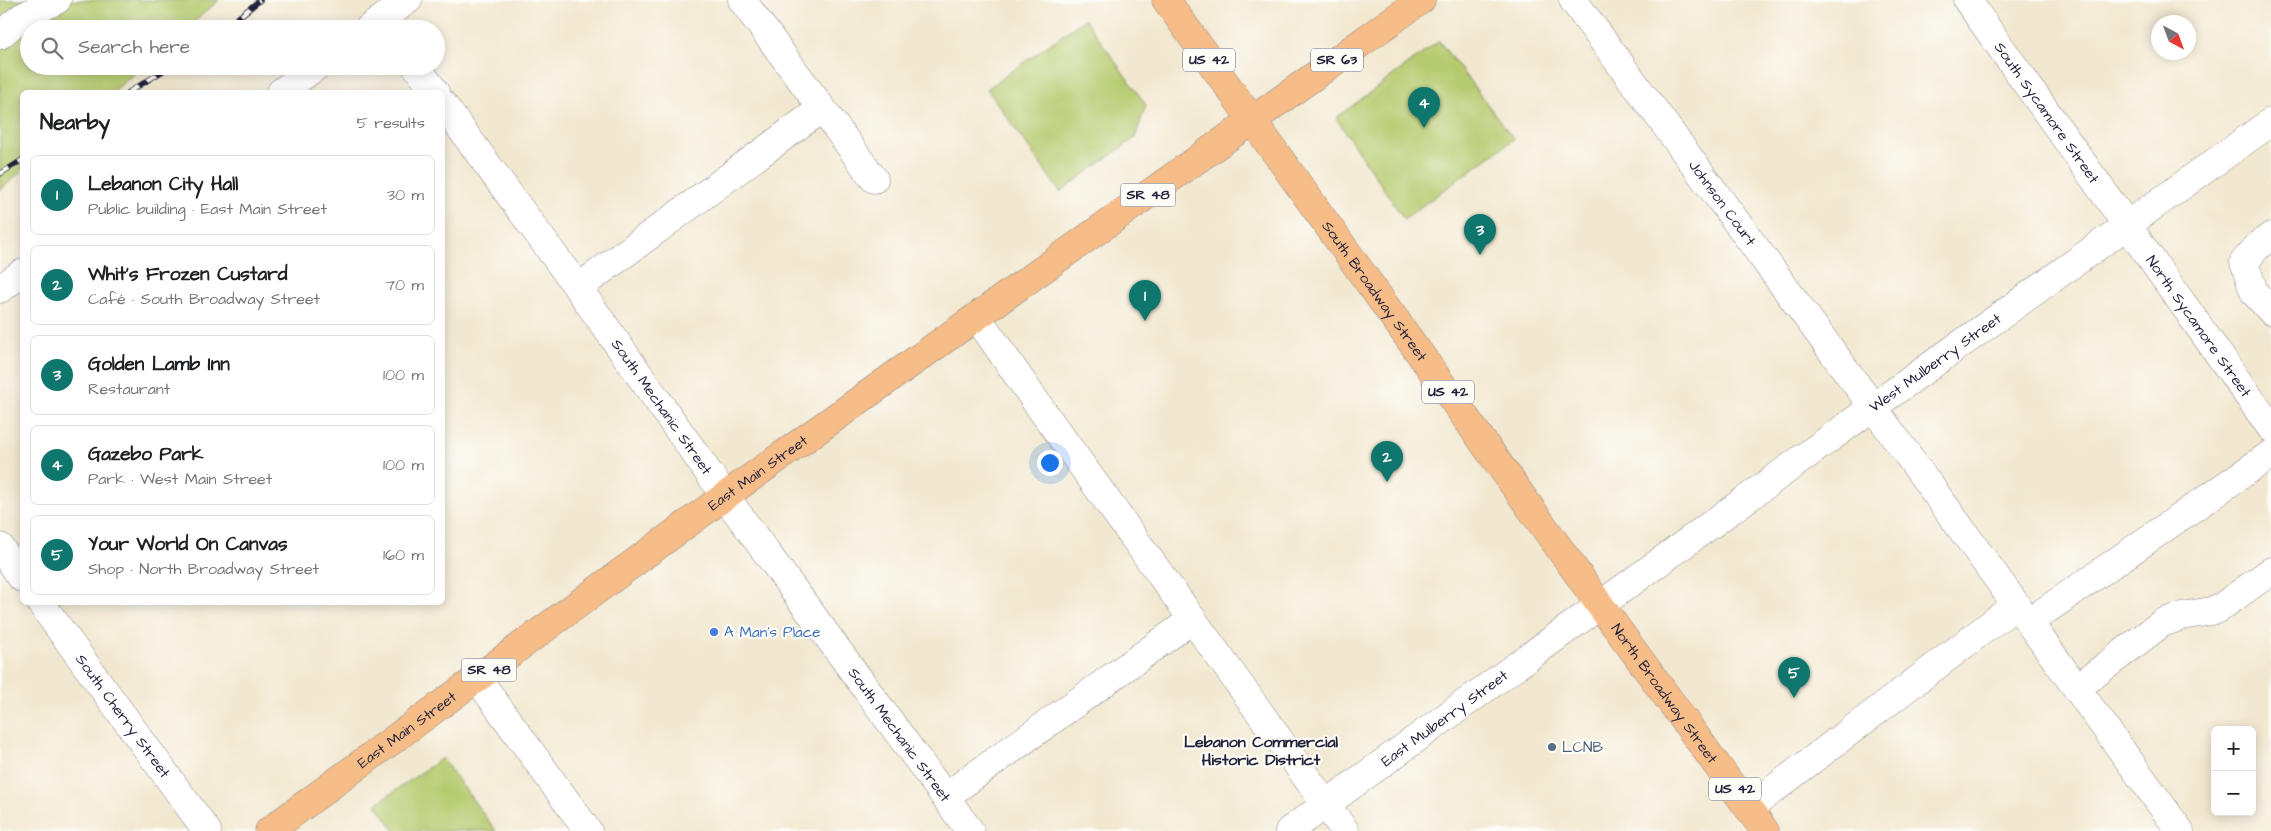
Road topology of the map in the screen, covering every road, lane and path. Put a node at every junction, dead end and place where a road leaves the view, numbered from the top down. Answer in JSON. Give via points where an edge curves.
{"nodes":[{"id":1,"x":57,"y":0,"type":"edge"},
{"id":2,"x":408,"y":0,"type":"edge"},
{"id":3,"x":742,"y":0,"type":"edge"},
{"id":4,"x":1166,"y":0,"type":"edge"},
{"id":5,"x":1421,"y":0,"type":"edge"},
{"id":6,"x":1573,"y":0,"type":"edge"},
{"id":7,"x":1966,"y":0,"type":"edge"},
{"id":8,"x":377,"y":19,"type":"edge"},
{"id":9,"x":0,"y":35,"type":"edge"},
{"id":10,"x":305,"y":75,"type":"edge"},
{"id":11,"x":423,"y":75,"type":"edge"},
{"id":12,"x":284,"y":90,"type":"edge"},
{"id":13,"x":434,"y":90,"type":"edge"},
{"id":14,"x":445,"y":106,"type":"edge"},
{"id":15,"x":821,"y":109,"type":"junction"},
{"id":16,"x":1253,"y":121,"type":"junction"},
{"id":17,"x":2271,"y":122,"type":"edge"},
{"id":18,"x":874,"y":179,"type":"dead end"},
{"id":19,"x":2127,"y":224,"type":"junction"},
{"id":20,"x":2271,"y":236,"type":"edge"},
{"id":21,"x":20,"y":274,"type":"edge"},
{"id":22,"x":578,"y":288,"type":"junction"},
{"id":23,"x":0,"y":289,"type":"edge"},
{"id":24,"x":2271,"y":311,"type":"edge"},
{"id":25,"x":977,"y":317,"type":"junction"},
{"id":26,"x":1873,"y":407,"type":"junction"},
{"id":27,"x":2271,"y":428,"type":"edge"},
{"id":28,"x":2271,"y":454,"type":"edge"},
{"id":29,"x":725,"y":496,"type":"junction"},
{"id":30,"x":0,"y":547,"type":"edge"},
{"id":31,"x":2271,"y":570,"type":"edge"},
{"id":32,"x":20,"y":575,"type":"edge"},
{"id":33,"x":42,"y":605,"type":"edge"},
{"id":34,"x":1600,"y":605,"type":"junction"},
{"id":35,"x":2023,"y":614,"type":"junction"},
{"id":36,"x":1193,"y":619,"type":"junction"},
{"id":37,"x":477,"y":678,"type":"junction"},
{"id":38,"x":2076,"y":688,"type":"junction"},
{"id":39,"x":945,"y":797,"type":"junction"},
{"id":40,"x":1326,"y":804,"type":"junction"},
{"id":41,"x":1749,"y":808,"type":"junction"},
{"id":42,"x":965,"y":829,"type":"edge"},
{"id":43,"x":207,"y":831,"type":"edge"},
{"id":44,"x":269,"y":831,"type":"edge"},
{"id":45,"x":588,"y":831,"type":"edge"},
{"id":46,"x":1289,"y":831,"type":"edge"},
{"id":47,"x":1345,"y":831,"type":"edge"},
{"id":48,"x":1765,"y":831,"type":"edge"},
{"id":49,"x":2180,"y":831,"type":"edge"}],
"edges":[{"from":1,"to":9,"type":"street","via":[[22,17]]},
{"from":2,"to":8,"type":"street"},
{"from":3,"to":15,"type":"street"},
{"from":4,"to":16,"type":"main road","name":"South Broadway Street","number":"US 42"},
{"from":5,"to":16,"type":"main road","number":"SR 63"},
{"from":6,"to":26,"type":"street","name":"Johnson Court"},
{"from":7,"to":19,"type":"street","name":"South Sycamore Street"},
{"from":10,"to":12,"type":"street"},
{"from":11,"to":13,"type":"street"},
{"from":14,"to":22,"type":"street","name":"South Mechanic Street"},
{"from":15,"to":18,"type":"street"},
{"from":15,"to":22,"type":"street"},
{"from":16,"to":25,"type":"main road","name":"East Main Street","number":"SR 48"},
{"from":16,"to":34,"type":"main road","name":"South Broadway Street","number":"US 42"},
{"from":17,"to":19,"type":"street","name":"West Mulberry Street"},
{"from":19,"to":26,"type":"street","name":"West Mulberry Street"},
{"from":19,"to":27,"type":"street","name":"North Sycamore Street"},
{"from":20,"to":24,"type":"street","via":[[2244,262],[2254,292]]},
{"from":21,"to":23,"type":"street"},
{"from":22,"to":29,"type":"street","name":"South Mechanic Street"},
{"from":25,"to":29,"type":"main road","name":"East Main Street","number":"SR 48"},
{"from":25,"to":36,"type":"street"},
{"from":26,"to":34,"type":"street","name":"West Mulberry Street"},
{"from":26,"to":35,"type":"street","name":"Johnson Court"},
{"from":28,"to":35,"type":"street"},
{"from":29,"to":37,"type":"main road","name":"East Main Street","number":"SR 48"},
{"from":29,"to":39,"type":"street","name":"South Mechanic Street"},
{"from":30,"to":32,"type":"street"},
{"from":31,"to":38,"type":"street","via":[[2217,610],[2162,622]]},
{"from":33,"to":43,"type":"street","name":"South Cherry Street"},
{"from":34,"to":40,"type":"street","name":"East Mulberry Street"},
{"from":34,"to":41,"type":"main road","name":"North Broadway Street","number":"US 42"},
{"from":35,"to":38,"type":"street","name":"Johnson Court"},
{"from":35,"to":41,"type":"street"},
{"from":36,"to":39,"type":"street"},
{"from":36,"to":40,"type":"street"},
{"from":37,"to":44,"type":"main road","name":"East Main Street","number":"SR 48"},
{"from":37,"to":45,"type":"street"},
{"from":38,"to":49,"type":"street","name":"Johnson Court"},
{"from":39,"to":42,"type":"street","name":"South Mechanic Street"},
{"from":40,"to":46,"type":"street","name":"East Mulberry Street"},
{"from":40,"to":47,"type":"street"},
{"from":41,"to":48,"type":"main road","name":"North Broadway Street","number":"US 42"}]}
